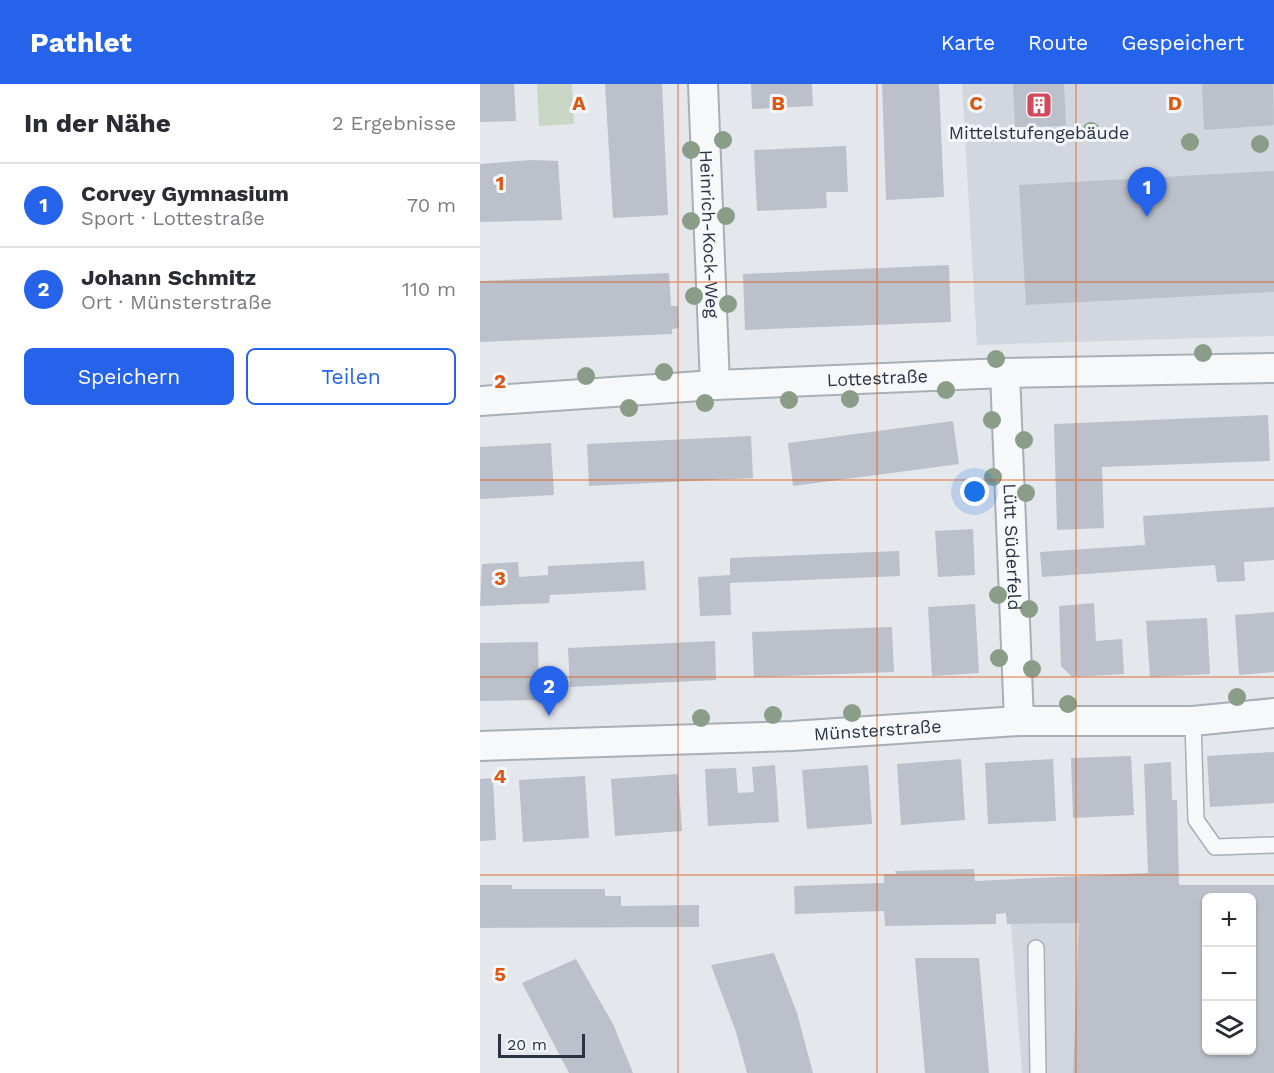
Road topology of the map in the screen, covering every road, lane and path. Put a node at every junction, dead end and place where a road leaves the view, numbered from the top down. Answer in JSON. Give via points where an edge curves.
{"nodes":[{"id":1,"x":703,"y":84,"type":"edge"},
{"id":2,"x":1274,"y":368,"type":"edge"},
{"id":3,"x":1005,"y":373,"type":"junction"},
{"id":4,"x":715,"y":385,"type":"junction"},
{"id":5,"x":480,"y":401,"type":"edge"},
{"id":6,"x":1274,"y":713,"type":"edge"},
{"id":7,"x":1018,"y":721,"type":"junction"},
{"id":8,"x":1193,"y":721,"type":"junction"},
{"id":9,"x":480,"y":746,"type":"edge"},
{"id":10,"x":1274,"y":845,"type":"edge"},
{"id":11,"x":1036,"y":948,"type":"dead end"},
{"id":12,"x":1038,"y":1073,"type":"edge"}],
"edges":[{"from":1,"to":4,"type":"street","name":"Heinrich-Kock-Weg"},
{"from":2,"to":3,"type":"street","name":"Lottestraße"},
{"from":3,"to":4,"type":"street","name":"Lottestraße"},
{"from":3,"to":7,"type":"street","name":"Lütt Süderfeld"},
{"from":4,"to":5,"type":"street","name":"Lottestraße"},
{"from":6,"to":8,"type":"street","name":"Münsterstraße"},
{"from":7,"to":8,"type":"street","name":"Münsterstraße"},
{"from":7,"to":9,"type":"street","name":"Münsterstraße","via":[[792,736]]},
{"from":8,"to":10,"type":"lane","via":[[1196,820],[1215,847]]},
{"from":11,"to":12,"type":"lane"}]}
